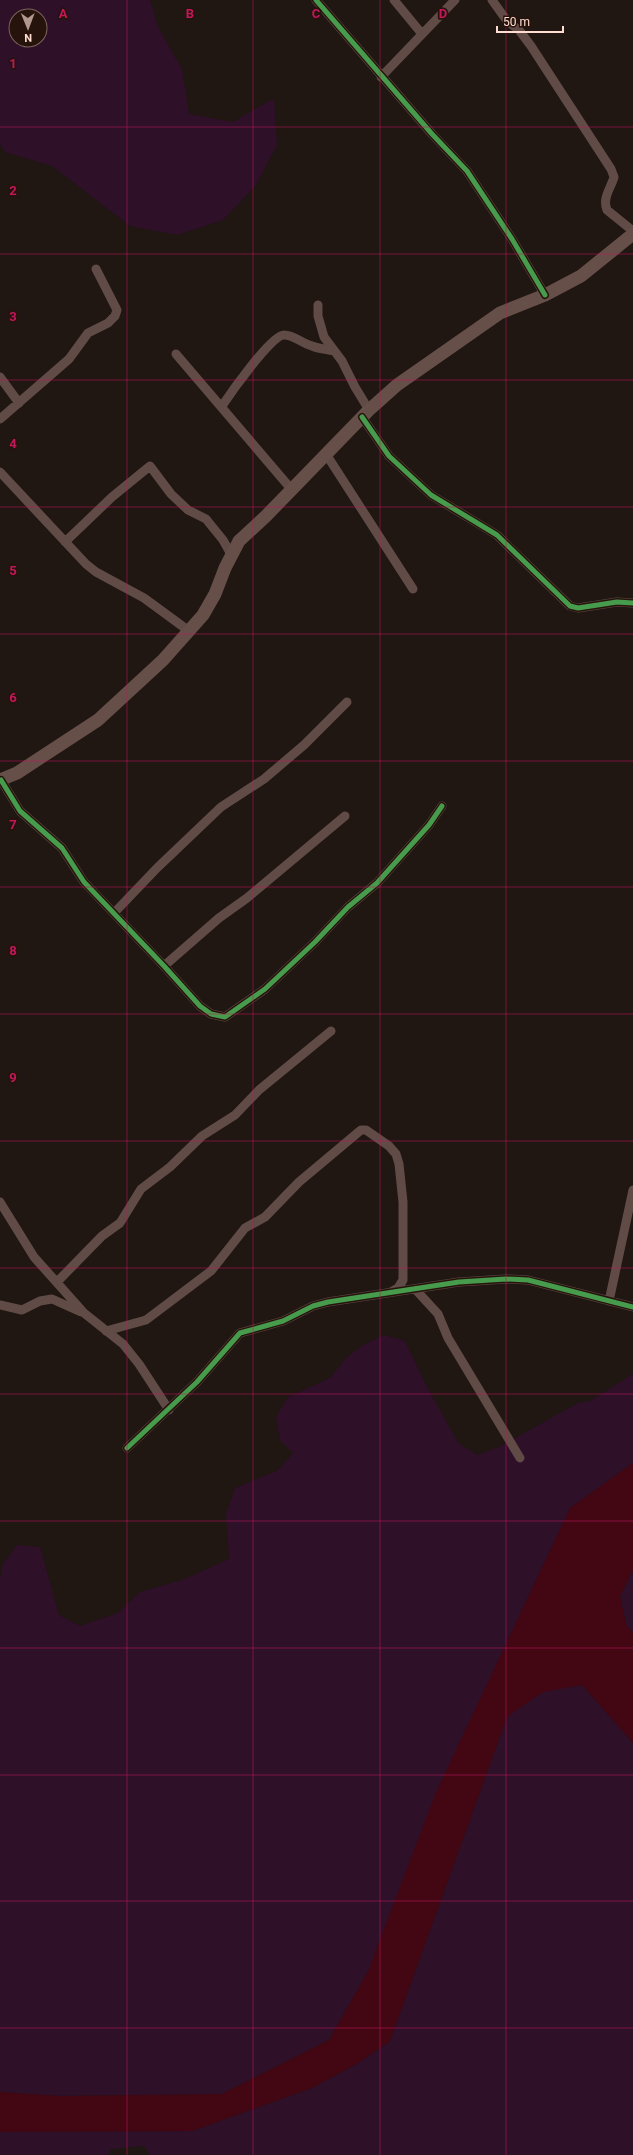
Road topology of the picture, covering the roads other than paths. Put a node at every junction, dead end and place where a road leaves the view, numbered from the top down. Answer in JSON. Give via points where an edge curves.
{"nodes":[{"id":1,"x":316,"y":0,"type":"edge"},
{"id":2,"x":394,"y":0,"type":"edge"},
{"id":3,"x":455,"y":0,"type":"edge"},
{"id":4,"x":492,"y":0,"type":"edge"},
{"id":5,"x":422,"y":34,"type":"junction"},
{"id":6,"x":381,"y":77,"type":"junction"},
{"id":7,"x":633,"y":231,"type":"edge"},
{"id":8,"x":633,"y":234,"type":"edge"},
{"id":9,"x":96,"y":269,"type":"dead end"},
{"id":10,"x":545,"y":295,"type":"junction"},
{"id":11,"x":318,"y":305,"type":"dead end"},
{"id":12,"x":334,"y":351,"type":"junction"},
{"id":13,"x":176,"y":354,"type":"dead end"},
{"id":14,"x":0,"y":377,"type":"edge"},
{"id":15,"x":19,"y":403,"type":"junction"},
{"id":16,"x":222,"y":406,"type":"junction"},
{"id":17,"x":365,"y":413,"type":"junction"},
{"id":18,"x":0,"y":419,"type":"edge"},
{"id":19,"x":326,"y":454,"type":"junction"},
{"id":20,"x":0,"y":472,"type":"edge"},
{"id":21,"x":292,"y":490,"type":"junction"},
{"id":22,"x":65,"y":542,"type":"junction"},
{"id":23,"x":232,"y":556,"type":"junction"},
{"id":24,"x":414,"y":590,"type":"dead end"},
{"id":25,"x":633,"y":603,"type":"edge"},
{"id":26,"x":189,"y":631,"type":"junction"},
{"id":27,"x":347,"y":702,"type":"dead end"},
{"id":28,"x":0,"y":780,"type":"edge"},
{"id":29,"x":442,"y":806,"type":"dead end"},
{"id":30,"x":345,"y":816,"type":"dead end"},
{"id":31,"x":114,"y":914,"type":"junction"},
{"id":32,"x":164,"y":966,"type":"junction"},
{"id":33,"x":331,"y":1031,"type":"dead end"},
{"id":34,"x":633,"y":1190,"type":"edge"},
{"id":35,"x":0,"y":1202,"type":"edge"},
{"id":36,"x":57,"y":1282,"type":"junction"},
{"id":37,"x":416,"y":1290,"type":"junction"},
{"id":38,"x":390,"y":1293,"type":"junction"},
{"id":39,"x":609,"y":1301,"type":"junction"},
{"id":40,"x":0,"y":1305,"type":"edge"},
{"id":41,"x":633,"y":1307,"type":"edge"},
{"id":42,"x":84,"y":1313,"type":"junction"},
{"id":43,"x":106,"y":1331,"type":"junction"},
{"id":44,"x":169,"y":1410,"type":"junction"},
{"id":45,"x":127,"y":1448,"type":"dead end"},
{"id":46,"x":520,"y":1458,"type":"dead end"}],
"edges":[{"from":1,"to":6,"type":"street"},
{"from":2,"to":5,"type":"street"},
{"from":3,"to":5,"type":"street"},
{"from":4,"to":7,"type":"street","via":[[507,21],[519,30],[531,46],[611,168],[614,177],[605,205],[607,210]]},
{"from":5,"to":6,"type":"street"},
{"from":6,"to":10,"type":"street","via":[[467,171]]},
{"from":8,"to":10,"type":"main road","via":[[581,276]]},
{"from":9,"to":15,"type":"street","via":[[117,313],[108,322],[88,333],[69,359]]},
{"from":10,"to":17,"type":"main road","via":[[500,313],[484,323],[396,385]]},
{"from":11,"to":12,"type":"street","via":[[318,316],[324,337]]},
{"from":12,"to":16,"type":"street","via":[[312,346],[283,334],[277,336],[267,345]]},
{"from":12,"to":17,"type":"street","via":[[342,361]]},
{"from":13,"to":16,"type":"street"},
{"from":14,"to":15,"type":"street"},
{"from":15,"to":18,"type":"street"},
{"from":16,"to":21,"type":"street"},
{"from":17,"to":19,"type":"main road"},
{"from":17,"to":25,"type":"street","via":[[389,456],[431,495],[497,534],[570,606],[578,608],[617,602]]},
{"from":19,"to":21,"type":"main road"},
{"from":19,"to":24,"type":"street"},
{"from":20,"to":22,"type":"street"},
{"from":21,"to":23,"type":"main road","via":[[239,541]]},
{"from":22,"to":23,"type":"street","via":[[112,497],[150,466],[171,494],[188,510],[206,519]]},
{"from":22,"to":26,"type":"street","via":[[96,572],[144,598]]},
{"from":23,"to":26,"type":"main road","via":[[203,615]]},
{"from":26,"to":28,"type":"main road","via":[[163,660],[98,720],[17,773]]},
{"from":27,"to":31,"type":"street","via":[[304,745],[264,779],[221,807],[157,868]]},
{"from":28,"to":31,"type":"street","via":[[20,811],[62,848],[84,882]]},
{"from":29,"to":32,"type":"street","via":[[429,825],[377,883],[348,907],[265,989],[231,1015],[218,1017],[200,1006]]},
{"from":30,"to":32,"type":"street"},
{"from":31,"to":32,"type":"street"},
{"from":33,"to":36,"type":"street","via":[[259,1090],[235,1115],[202,1136],[170,1167],[141,1189],[120,1223],[102,1236]]},
{"from":34,"to":39,"type":"street"},
{"from":35,"to":36,"type":"street","via":[[34,1257]]},
{"from":36,"to":42,"type":"street"},
{"from":37,"to":38,"type":"street"},
{"from":37,"to":39,"type":"street","via":[[459,1282],[528,1280]]},
{"from":37,"to":46,"type":"street","via":[[438,1314],[448,1338]]},
{"from":38,"to":43,"type":"street","via":[[398,1288],[403,1280],[403,1202],[399,1164],[396,1154],[389,1146],[372,1133],[361,1130],[299,1182],[265,1217],[245,1228],[211,1271],[146,1320]]},
{"from":38,"to":44,"type":"street","via":[[328,1302],[313,1306],[283,1321],[244,1331],[235,1337]]},
{"from":39,"to":41,"type":"street"},
{"from":40,"to":42,"type":"street","via":[[22,1310],[40,1301],[52,1299]]},
{"from":42,"to":43,"type":"street"},
{"from":43,"to":44,"type":"street","via":[[122,1344],[139,1364]]},
{"from":44,"to":45,"type":"street"}]}
